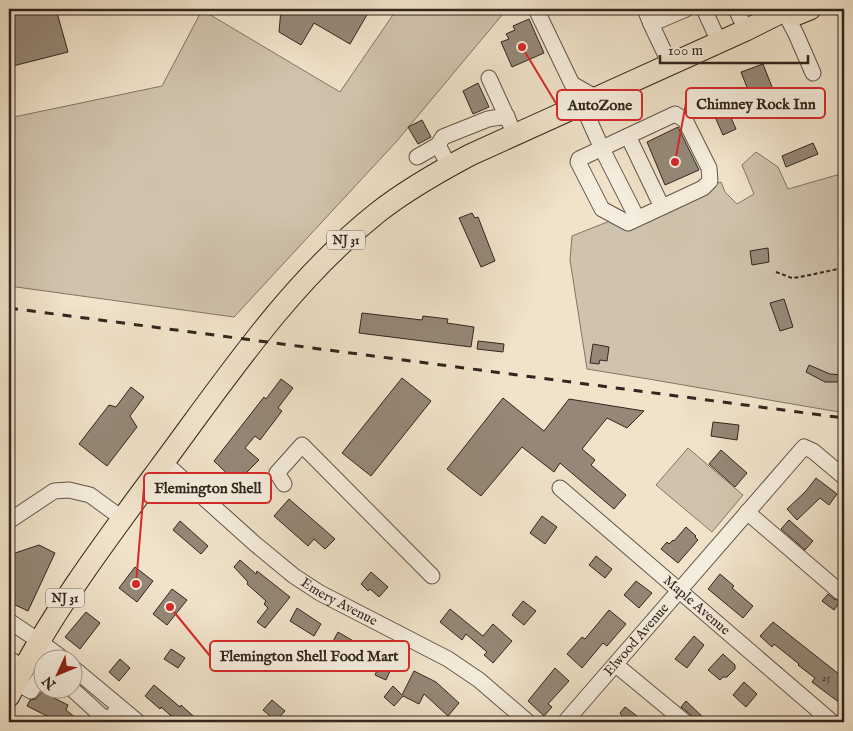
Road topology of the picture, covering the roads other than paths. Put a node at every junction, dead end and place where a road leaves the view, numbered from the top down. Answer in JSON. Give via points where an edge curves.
{"nodes":[{"id":1,"x":536,"y":9,"type":"edge"},
{"id":2,"x":645,"y":9,"type":"edge"},
{"id":3,"x":686,"y":9,"type":"edge"},
{"id":4,"x":704,"y":9,"type":"edge"},
{"id":5,"x":736,"y":9,"type":"edge"},
{"id":6,"x":810,"y":9,"type":"edge"},
{"id":7,"x":784,"y":10,"type":"edge"},
{"id":8,"x":651,"y":24,"type":"junction"},
{"id":9,"x":746,"y":30,"type":"junction"},
{"id":10,"x":719,"y":42,"type":"junction"},
{"id":11,"x":670,"y":64,"type":"junction"},
{"id":12,"x":813,"y":72,"type":"dead end"},
{"id":13,"x":489,"y":78,"type":"dead end"},
{"id":14,"x":572,"y":84,"type":"junction"},
{"id":15,"x":582,"y":103,"type":"junction"},
{"id":16,"x":511,"y":125,"type":"junction"},
{"id":17,"x":628,"y":136,"type":"junction"},
{"id":18,"x":438,"y":145,"type":"junction"},
{"id":19,"x":602,"y":149,"type":"junction"},
{"id":20,"x":416,"y":157,"type":"dead end"},
{"id":21,"x":449,"y":166,"type":"junction"},
{"id":22,"x":662,"y":207,"type":"junction"},
{"id":23,"x":637,"y":218,"type":"junction"},
{"id":24,"x":164,"y":462,"type":"junction"},
{"id":25,"x":844,"y":477,"type":"edge"},
{"id":26,"x":284,"y":484,"type":"dead end"},
{"id":27,"x":560,"y":488,"type":"dead end"},
{"id":28,"x":747,"y":512,"type":"junction"},
{"id":29,"x":122,"y":519,"type":"junction"},
{"id":30,"x":9,"y":521,"type":"edge"},
{"id":31,"x":432,"y":576,"type":"dead end"},
{"id":32,"x":680,"y":591,"type":"junction"},
{"id":33,"x":840,"y":592,"type":"dead end"},
{"id":34,"x":9,"y":621,"type":"edge"},
{"id":35,"x":39,"y":640,"type":"junction"},
{"id":36,"x":49,"y":648,"type":"edge"},
{"id":37,"x":616,"y":665,"type":"junction"},
{"id":38,"x":20,"y":676,"type":"edge"},
{"id":39,"x":82,"y":687,"type":"edge"},
{"id":40,"x":138,"y":722,"type":"edge"},
{"id":41,"x":528,"y":722,"type":"edge"},
{"id":42,"x":565,"y":722,"type":"edge"},
{"id":43,"x":685,"y":722,"type":"edge"},
{"id":44,"x":832,"y":722,"type":"edge"}],
"edges":[{"from":1,"to":14,"type":"street"},
{"from":2,"to":8,"type":"street"},
{"from":3,"to":8,"type":"street"},
{"from":4,"to":10,"type":"street"},
{"from":5,"to":9,"type":"street"},
{"from":6,"to":7,"type":"highway","number":"NJ 31","via":[[795,15]]},
{"from":7,"to":9,"type":"highway","number":"NJ 31"},
{"from":7,"to":12,"type":"street"},
{"from":8,"to":11,"type":"street"},
{"from":9,"to":10,"type":"highway","number":"NJ 31"},
{"from":10,"to":11,"type":"highway","number":"NJ 31"},
{"from":11,"to":15,"type":"highway","number":"NJ 31"},
{"from":13,"to":16,"type":"street"},
{"from":14,"to":15,"type":"street"},
{"from":14,"to":15,"type":"street"},
{"from":15,"to":16,"type":"highway","number":"NJ 31"},
{"from":15,"to":19,"type":"street"},
{"from":16,"to":18,"type":"street","via":[[488,118],[443,137]]},
{"from":16,"to":21,"type":"highway","number":"NJ 31"},
{"from":17,"to":19,"type":"street"},
{"from":17,"to":22,"type":"street"},
{"from":17,"to":22,"type":"street","via":[[675,114],[685,120],[709,168],[710,181],[703,188]]},
{"from":18,"to":20,"type":"street"},
{"from":18,"to":21,"type":"street"},
{"from":19,"to":23,"type":"street"},
{"from":19,"to":23,"type":"street","via":[[578,162],[602,209],[628,223]]},
{"from":21,"to":24,"type":"highway","number":"NJ 31","via":[[378,212],[316,268],[260,334]]},
{"from":22,"to":23,"type":"street"},
{"from":24,"to":29,"type":"highway","number":"NJ 31"},
{"from":24,"to":41,"type":"street","name":"Emery Avenue","via":[[294,576],[320,593],[448,659],[479,680]]},
{"from":25,"to":28,"type":"street","name":"Elwood Avenue","via":[[804,447]]},
{"from":26,"to":31,"type":"street","via":[[277,473],[302,445]]},
{"from":27,"to":32,"type":"street","name":"Maple Avenue"},
{"from":28,"to":32,"type":"street","name":"Elwood Avenue"},
{"from":28,"to":33,"type":"street"},
{"from":29,"to":30,"type":"street","via":[[90,495],[69,490],[54,491]]},
{"from":29,"to":35,"type":"highway","number":"NJ 31"},
{"from":32,"to":37,"type":"street","name":"Elwood Avenue"},
{"from":32,"to":44,"type":"street","name":"Maple Avenue"},
{"from":34,"to":35,"type":"street"},
{"from":35,"to":36,"type":"street"},
{"from":35,"to":38,"type":"highway","number":"NJ 31"},
{"from":37,"to":42,"type":"street","name":"Elwood Avenue"},
{"from":37,"to":43,"type":"street"},
{"from":39,"to":40,"type":"street"}]}
